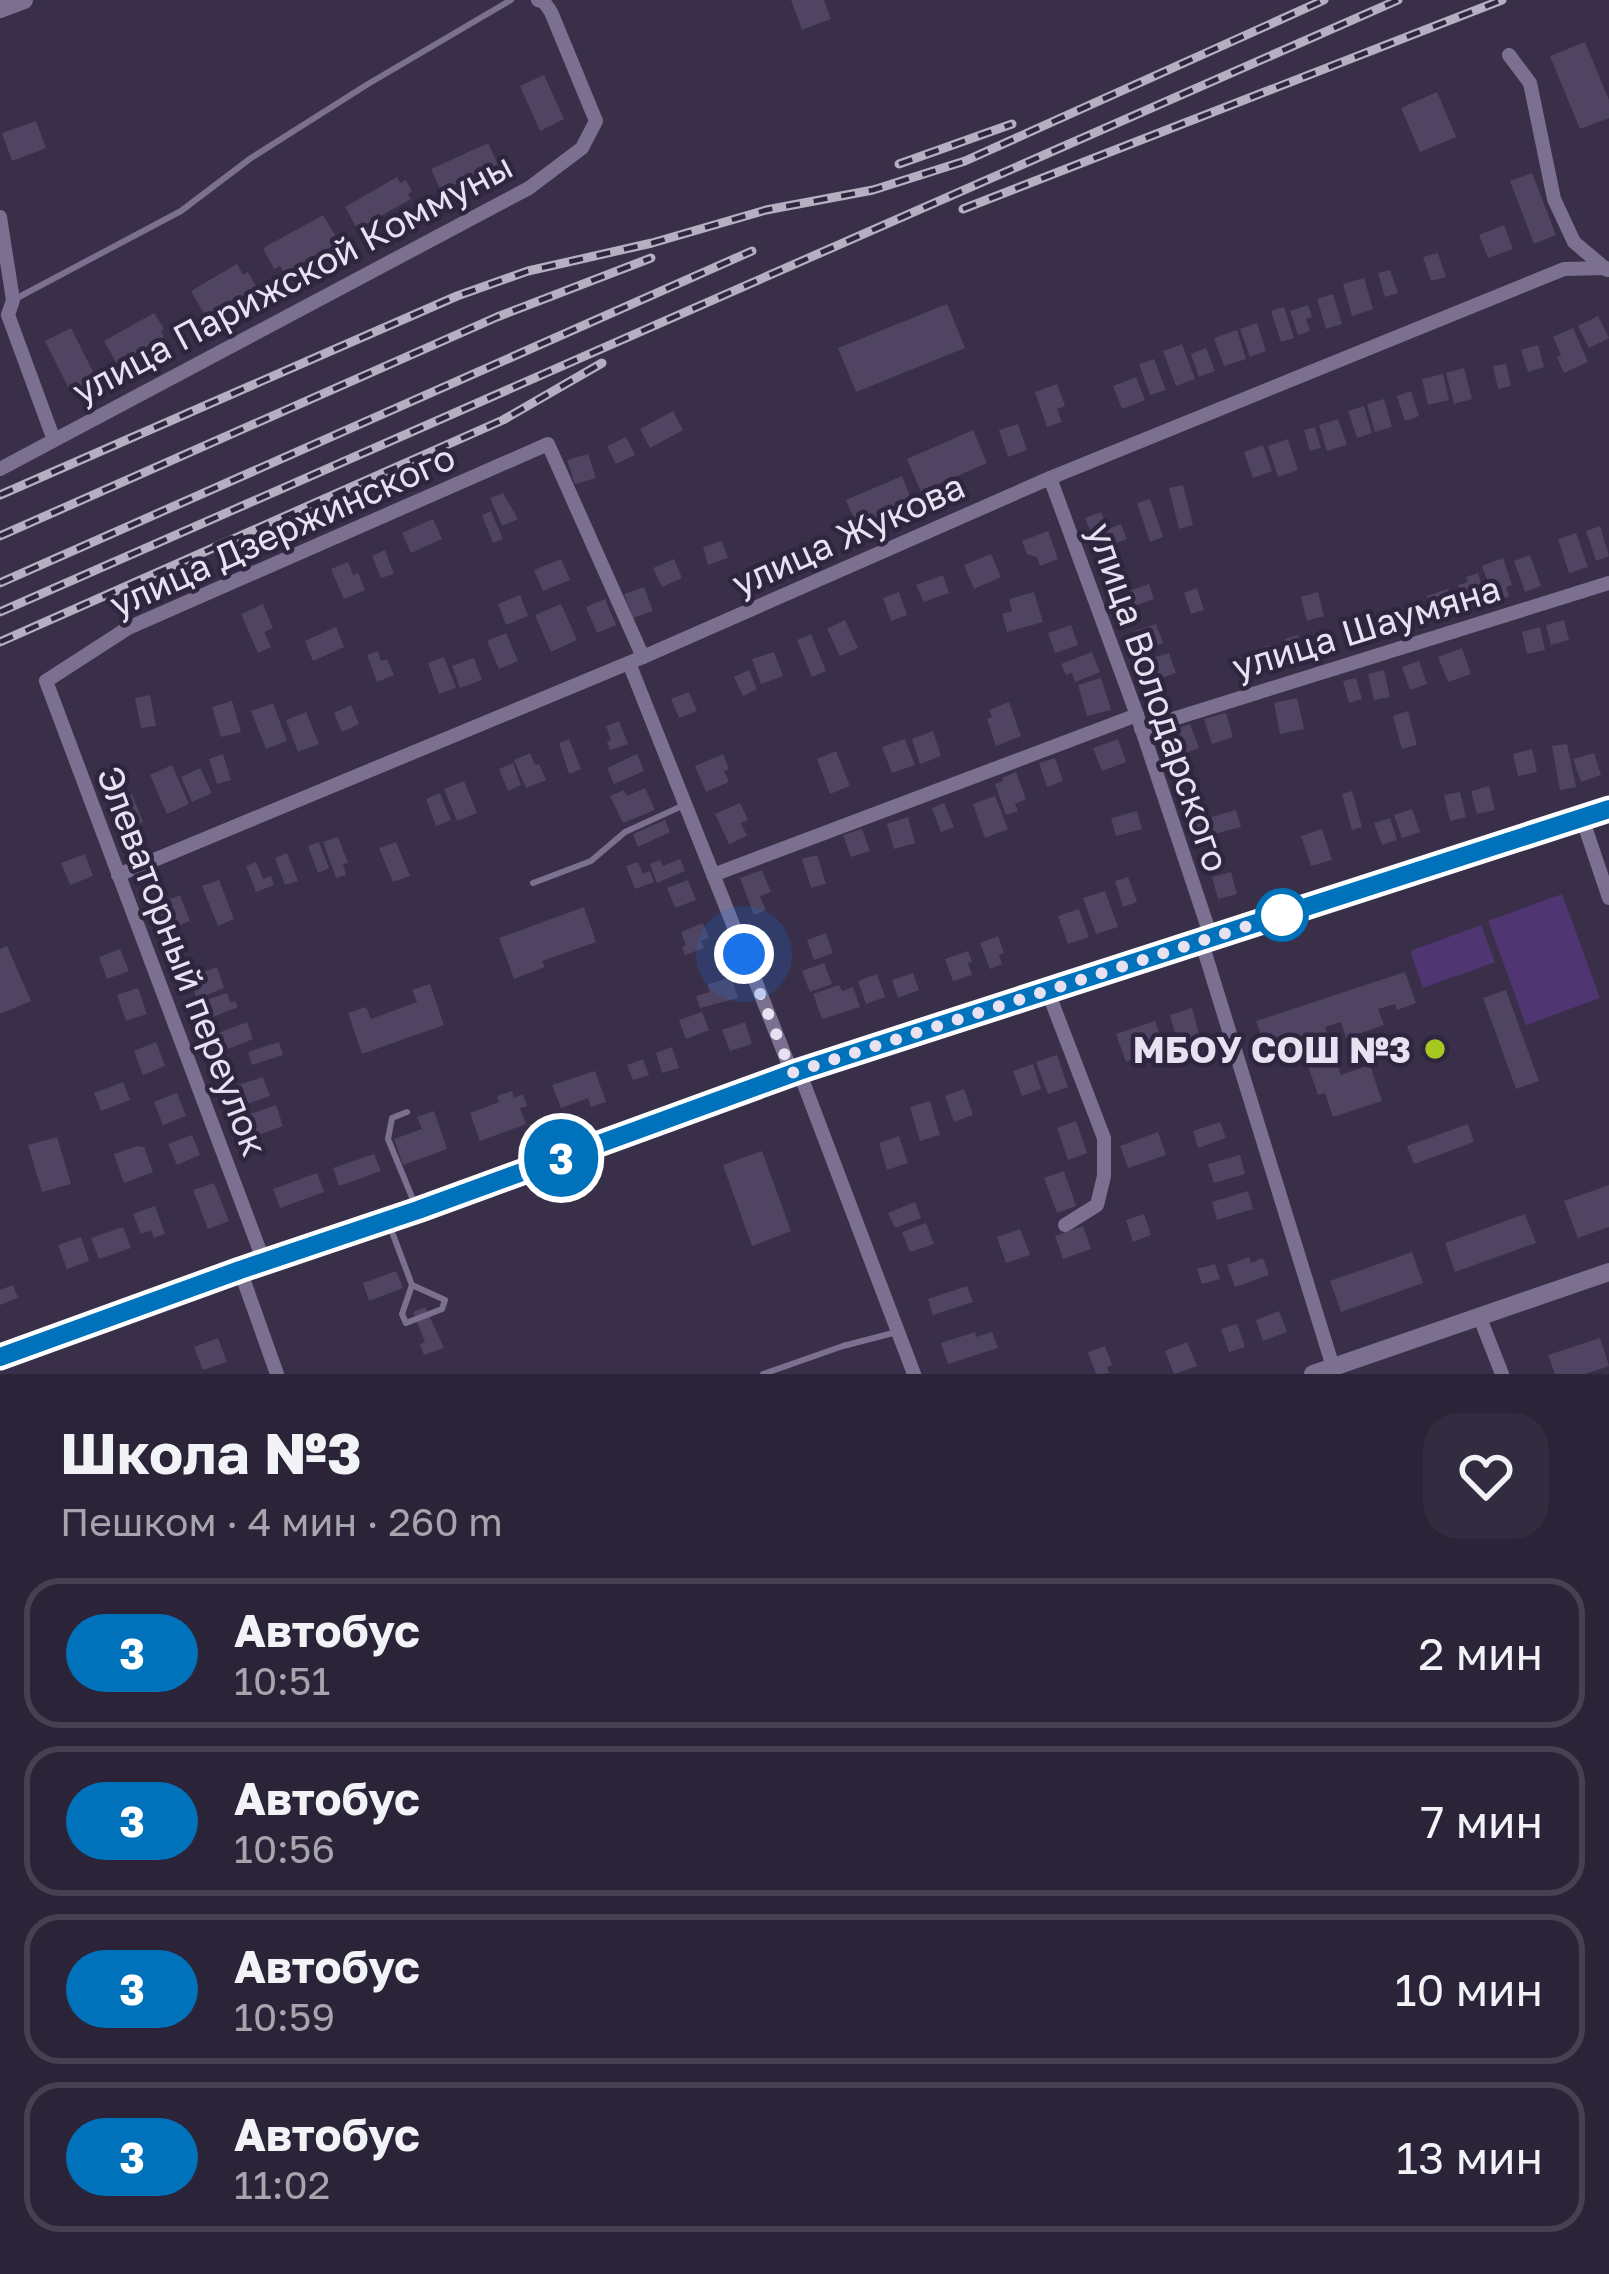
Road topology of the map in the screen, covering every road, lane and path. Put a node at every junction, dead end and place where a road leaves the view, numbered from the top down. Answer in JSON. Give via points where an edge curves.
{"nodes":[{"id":1,"x":24,"y":0,"type":"edge"},
{"id":2,"x":512,"y":0,"type":"edge"},
{"id":3,"x":538,"y":0,"type":"edge"},
{"id":4,"x":0,"y":9,"type":"edge"},
{"id":5,"x":1510,"y":55,"type":"dead end"},
{"id":6,"x":0,"y":217,"type":"edge"},
{"id":7,"x":3,"y":249,"type":"edge"},
{"id":8,"x":1608,"y":270,"type":"edge"},
{"id":9,"x":13,"y":300,"type":"junction"},
{"id":10,"x":54,"y":440,"type":"junction"},
{"id":11,"x":0,"y":470,"type":"edge"},
{"id":12,"x":1050,"y":478,"type":"junction"},
{"id":13,"x":1609,"y":583,"type":"edge"},
{"id":14,"x":636,"y":660,"type":"junction"},
{"id":15,"x":46,"y":681,"type":"joint"},
{"id":16,"x":1139,"y":722,"type":"junction"},
{"id":17,"x":685,"y":805,"type":"junction"},
{"id":18,"x":1609,"y":809,"type":"edge"},
{"id":19,"x":1582,"y":818,"type":"junction"},
{"id":20,"x":118,"y":875,"type":"junction"},
{"id":21,"x":713,"y":875,"type":"junction"},
{"id":22,"x":532,"y":883,"type":"dead end"},
{"id":23,"x":1609,"y":898,"type":"edge"},
{"id":24,"x":1206,"y":939,"type":"junction"},
{"id":25,"x":1048,"y":992,"type":"junction"},
{"id":26,"x":795,"y":1072,"type":"junction"},
{"id":27,"x":407,"y":1112,"type":"dead end"},
{"id":28,"x":418,"y":1210,"type":"junction"},
{"id":29,"x":387,"y":1220,"type":"junction"},
{"id":30,"x":1065,"y":1225,"type":"dead end"},
{"id":31,"x":264,"y":1262,"type":"junction"},
{"id":32,"x":240,"y":1270,"type":"junction"},
{"id":33,"x":1609,"y":1272,"type":"edge"},
{"id":34,"x":412,"y":1285,"type":"junction"},
{"id":35,"x":1480,"y":1318,"type":"junction"},
{"id":36,"x":897,"y":1332,"type":"junction"},
{"id":37,"x":0,"y":1357,"type":"edge"},
{"id":38,"x":1334,"y":1367,"type":"junction"},
{"id":39,"x":277,"y":1374,"type":"edge"},
{"id":40,"x":763,"y":1374,"type":"edge"},
{"id":41,"x":914,"y":1374,"type":"edge"},
{"id":42,"x":1312,"y":1374,"type":"edge"},
{"id":43,"x":1502,"y":1374,"type":"edge"}],
"edges":[{"from":1,"to":4,"type":"main road"},
{"from":2,"to":9,"type":"lane","via":[[251,158],[182,211]]},
{"from":3,"to":10,"type":"street","name":"улица Парижской Коммуны","via":[[551,12],[596,121],[582,148],[529,188]]},
{"from":5,"to":8,"type":"street","via":[[1530,83],[1554,199],[1574,242]]},
{"from":6,"to":7,"type":"street"},
{"from":7,"to":9,"type":"street"},
{"from":8,"to":12,"type":"street","name":"улица Жукова","via":[[1564,269]]},
{"from":9,"to":10,"type":"street","via":[[8,315]]},
{"from":10,"to":11,"type":"street","name":"улица Парижской Коммуны"},
{"from":12,"to":14,"type":"street","name":"улица Жукова"},
{"from":12,"to":16,"type":"street","name":"улица Володарского"},
{"from":13,"to":16,"type":"street","name":"улица Шаумяна"},
{"from":14,"to":15,"type":"street","name":"улица Дзержинского","via":[[548,444],[128,628]]},
{"from":14,"to":17,"type":"street"},
{"from":14,"to":20,"type":"street","name":"улица Жукова"},
{"from":15,"to":20,"type":"street","name":"Элеваторный переулок"},
{"from":16,"to":21,"type":"street","name":"улица Шаумяна"},
{"from":16,"to":24,"type":"street","name":"улица Володарского"},
{"from":17,"to":21,"type":"street"},
{"from":17,"to":22,"type":"lane","via":[[625,832],[591,861]]},
{"from":18,"to":19,"type":"main road"},
{"from":19,"to":23,"type":"street"},
{"from":19,"to":24,"type":"main road"},
{"from":20,"to":31,"type":"street","name":"Элеваторный переулок"},
{"from":21,"to":26,"type":"street"},
{"from":24,"to":25,"type":"main road"},
{"from":24,"to":38,"type":"street","name":"улица Володарского"},
{"from":25,"to":26,"type":"main road"},
{"from":25,"to":30,"type":"street","via":[[1104,1138],[1097,1204]]},
{"from":26,"to":28,"type":"main road"},
{"from":26,"to":36,"type":"street"},
{"from":27,"to":28,"type":"lane","via":[[392,1118],[388,1139]]},
{"from":28,"to":29,"type":"main road"},
{"from":29,"to":31,"type":"main road"},
{"from":29,"to":34,"type":"lane"},
{"from":31,"to":32,"type":"main road"},
{"from":32,"to":37,"type":"main road"},
{"from":32,"to":39,"type":"street"},
{"from":33,"to":35,"type":"main road"},
{"from":34,"to":34,"type":"lane","via":[[402,1315],[406,1323],[442,1309],[445,1300]]},
{"from":35,"to":38,"type":"main road"},
{"from":35,"to":43,"type":"street"},
{"from":36,"to":40,"type":"lane"},
{"from":36,"to":41,"type":"street"},
{"from":38,"to":42,"type":"main road"}]}
